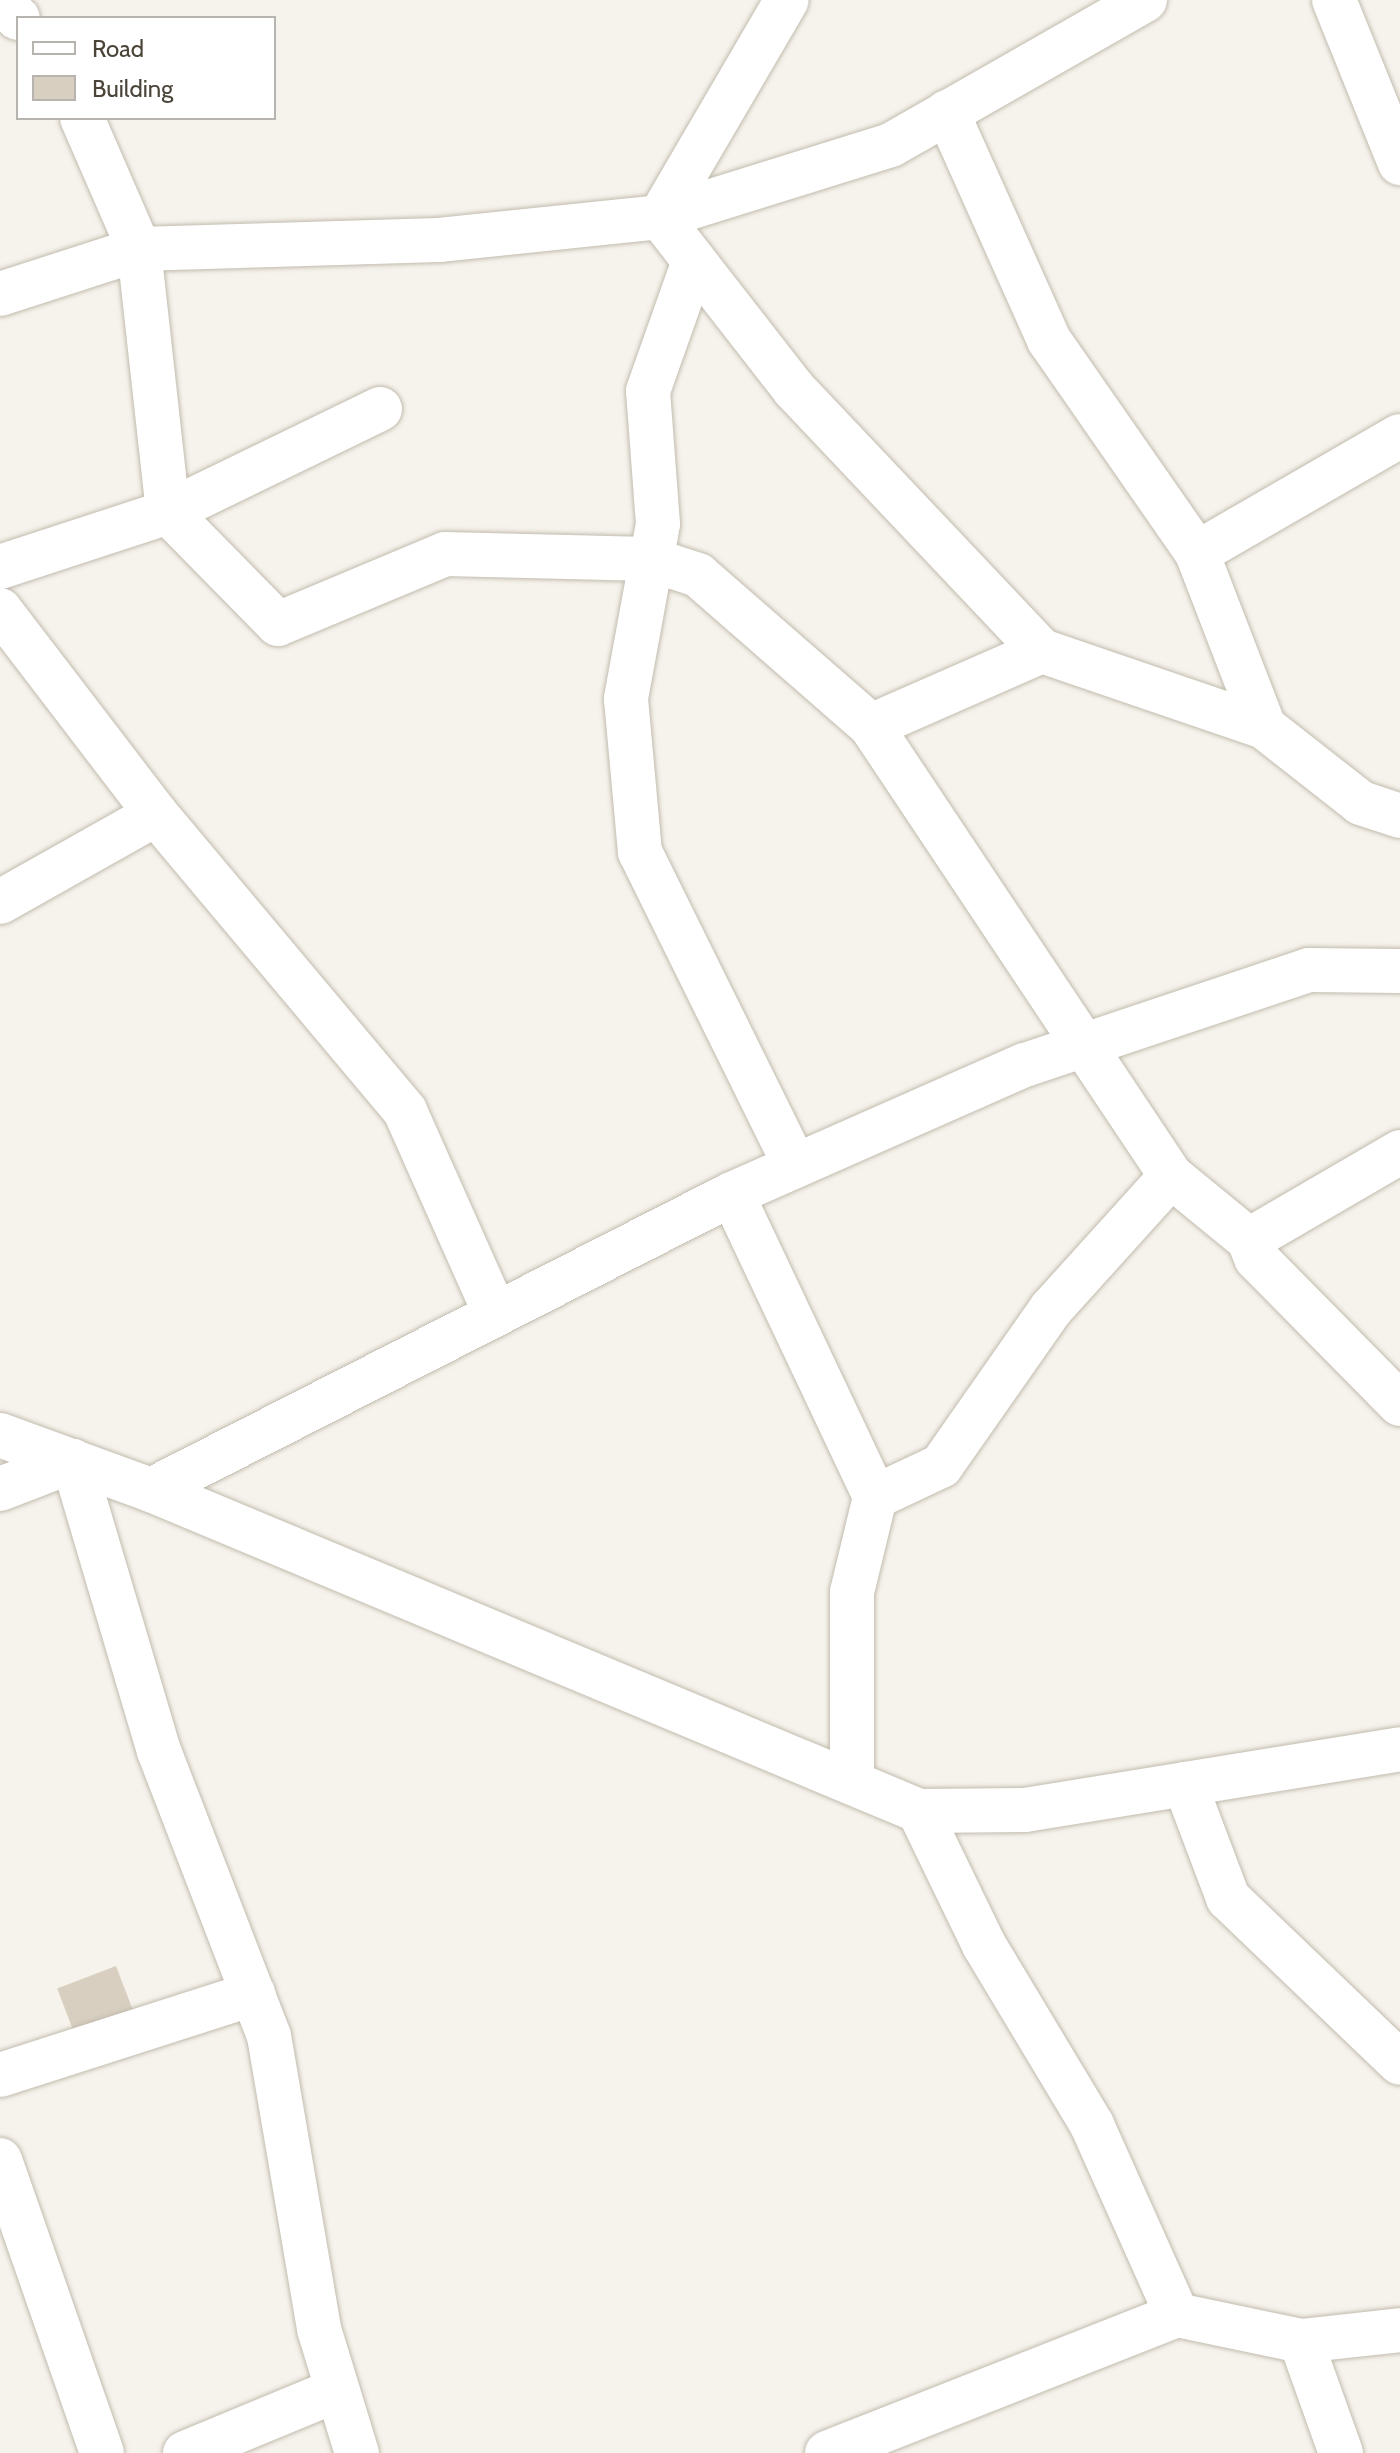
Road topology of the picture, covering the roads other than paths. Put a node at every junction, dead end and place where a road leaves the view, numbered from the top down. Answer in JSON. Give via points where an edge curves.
{"nodes":[{"id":1,"x":787,"y":0,"type":"edge"},
{"id":2,"x":1145,"y":0,"type":"edge"},
{"id":3,"x":1334,"y":0,"type":"edge"},
{"id":4,"x":0,"y":2,"type":"edge"},
{"id":5,"x":16,"y":16,"type":"edge"},
{"id":6,"x":947,"y":112,"type":"junction"},
{"id":7,"x":83,"y":120,"type":"edge"},
{"id":8,"x":1400,"y":163,"type":"edge"},
{"id":9,"x":660,"y":217,"type":"junction"},
{"id":10,"x":139,"y":249,"type":"junction"},
{"id":11,"x":694,"y":261,"type":"junction"},
{"id":12,"x":0,"y":294,"type":"edge"},
{"id":13,"x":380,"y":409,"type":"dead end"},
{"id":14,"x":1400,"y":436,"type":"edge"},
{"id":15,"x":168,"y":512,"type":"junction"},
{"id":16,"x":1197,"y":553,"type":"junction"},
{"id":17,"x":649,"y":559,"type":"junction"},
{"id":18,"x":0,"y":567,"type":"edge"},
{"id":19,"x":0,"y":610,"type":"edge"},
{"id":20,"x":1042,"y":651,"type":"junction"},
{"id":21,"x":871,"y":726,"type":"junction"},
{"id":22,"x":1264,"y":727,"type":"junction"},
{"id":23,"x":156,"y":814,"type":"junction"},
{"id":24,"x":1400,"y":816,"type":"edge"},
{"id":25,"x":0,"y":902,"type":"edge"},
{"id":26,"x":1400,"y":971,"type":"edge"},
{"id":27,"x":1081,"y":1046,"type":"junction"},
{"id":28,"x":1400,"y":1152,"type":"edge"},
{"id":29,"x":795,"y":1166,"type":"junction"},
{"id":30,"x":1171,"y":1176,"type":"junction"},
{"id":31,"x":732,"y":1194,"type":"junction"},
{"id":32,"x":1249,"y":1240,"type":"junction"},
{"id":33,"x":495,"y":1313,"type":"junction"},
{"id":34,"x":1400,"y":1404,"type":"edge"},
{"id":35,"x":0,"y":1435,"type":"edge"},
{"id":36,"x":73,"y":1461,"type":"junction"},
{"id":37,"x":0,"y":1489,"type":"edge"},
{"id":38,"x":151,"y":1490,"type":"junction"},
{"id":39,"x":875,"y":1497,"type":"junction"},
{"id":40,"x":1400,"y":1749,"type":"edge"},
{"id":41,"x":852,"y":1782,"type":"junction"},
{"id":42,"x":1185,"y":1784,"type":"junction"},
{"id":43,"x":919,"y":1811,"type":"junction"},
{"id":44,"x":253,"y":1994,"type":"junction"},
{"id":45,"x":1400,"y":2063,"type":"edge"},
{"id":46,"x":0,"y":2075,"type":"edge"},
{"id":47,"x":0,"y":2160,"type":"edge"},
{"id":48,"x":1177,"y":2315,"type":"junction"},
{"id":49,"x":1400,"y":2330,"type":"edge"},
{"id":50,"x":1301,"y":2341,"type":"junction"},
{"id":51,"x":337,"y":2390,"type":"junction"},
{"id":52,"x":102,"y":2453,"type":"edge"},
{"id":53,"x":185,"y":2453,"type":"edge"},
{"id":54,"x":357,"y":2453,"type":"edge"},
{"id":55,"x":827,"y":2453,"type":"edge"},
{"id":56,"x":1341,"y":2453,"type":"edge"}],
"edges":[{"from":1,"to":9,"type":"street"},
{"from":2,"to":6,"type":"street"},
{"from":3,"to":8,"type":"street"},
{"from":4,"to":5,"type":"street"},
{"from":6,"to":9,"type":"street","via":[[891,145]]},
{"from":6,"to":16,"type":"street","via":[[1049,340]]},
{"from":7,"to":10,"type":"street"},
{"from":9,"to":10,"type":"street","via":[[439,240]]},
{"from":9,"to":11,"type":"street"},
{"from":10,"to":12,"type":"street"},
{"from":10,"to":15,"type":"street"},
{"from":11,"to":17,"type":"street","via":[[648,391],[658,524]]},
{"from":11,"to":20,"type":"street","via":[[794,389]]},
{"from":13,"to":15,"type":"street"},
{"from":14,"to":16,"type":"street"},
{"from":15,"to":17,"type":"street","via":[[278,624],[445,554]]},
{"from":15,"to":18,"type":"street"},
{"from":16,"to":22,"type":"street"},
{"from":17,"to":21,"type":"street","via":[[698,575]]},
{"from":17,"to":29,"type":"street","via":[[626,699],[640,852]]},
{"from":19,"to":23,"type":"street"},
{"from":20,"to":21,"type":"street"},
{"from":20,"to":22,"type":"street"},
{"from":21,"to":27,"type":"street"},
{"from":22,"to":24,"type":"street","via":[[1361,803]]},
{"from":23,"to":25,"type":"street"},
{"from":23,"to":33,"type":"street","via":[[405,1111]]},
{"from":26,"to":27,"type":"street","via":[[1309,970]]},
{"from":27,"to":29,"type":"street","via":[[1025,1065]]},
{"from":27,"to":30,"type":"street"},
{"from":28,"to":32,"type":"street"},
{"from":29,"to":31,"type":"street"},
{"from":30,"to":32,"type":"street"},
{"from":30,"to":39,"type":"street","via":[[1051,1309],[941,1466]]},
{"from":31,"to":33,"type":"street"},
{"from":31,"to":39,"type":"street"},
{"from":32,"to":34,"type":"street","via":[[1256,1258]]},
{"from":33,"to":38,"type":"street"},
{"from":35,"to":36,"type":"street"},
{"from":36,"to":37,"type":"street"},
{"from":36,"to":38,"type":"street"},
{"from":36,"to":44,"type":"street","via":[[159,1751]]},
{"from":38,"to":41,"type":"street"},
{"from":39,"to":41,"type":"street","via":[[852,1592]]},
{"from":40,"to":42,"type":"street"},
{"from":41,"to":43,"type":"street"},
{"from":42,"to":43,"type":"street","via":[[1025,1810]]},
{"from":42,"to":45,"type":"street","via":[[1228,1898]]},
{"from":43,"to":48,"type":"street","via":[[984,1945],[1092,2125]]},
{"from":44,"to":46,"type":"street"},
{"from":44,"to":51,"type":"street","via":[[269,2036],[319,2329]]},
{"from":47,"to":52,"type":"street"},
{"from":48,"to":50,"type":"street"},
{"from":48,"to":55,"type":"street"},
{"from":49,"to":50,"type":"street"},
{"from":50,"to":56,"type":"street"},
{"from":51,"to":53,"type":"street"},
{"from":51,"to":54,"type":"street"}]}
